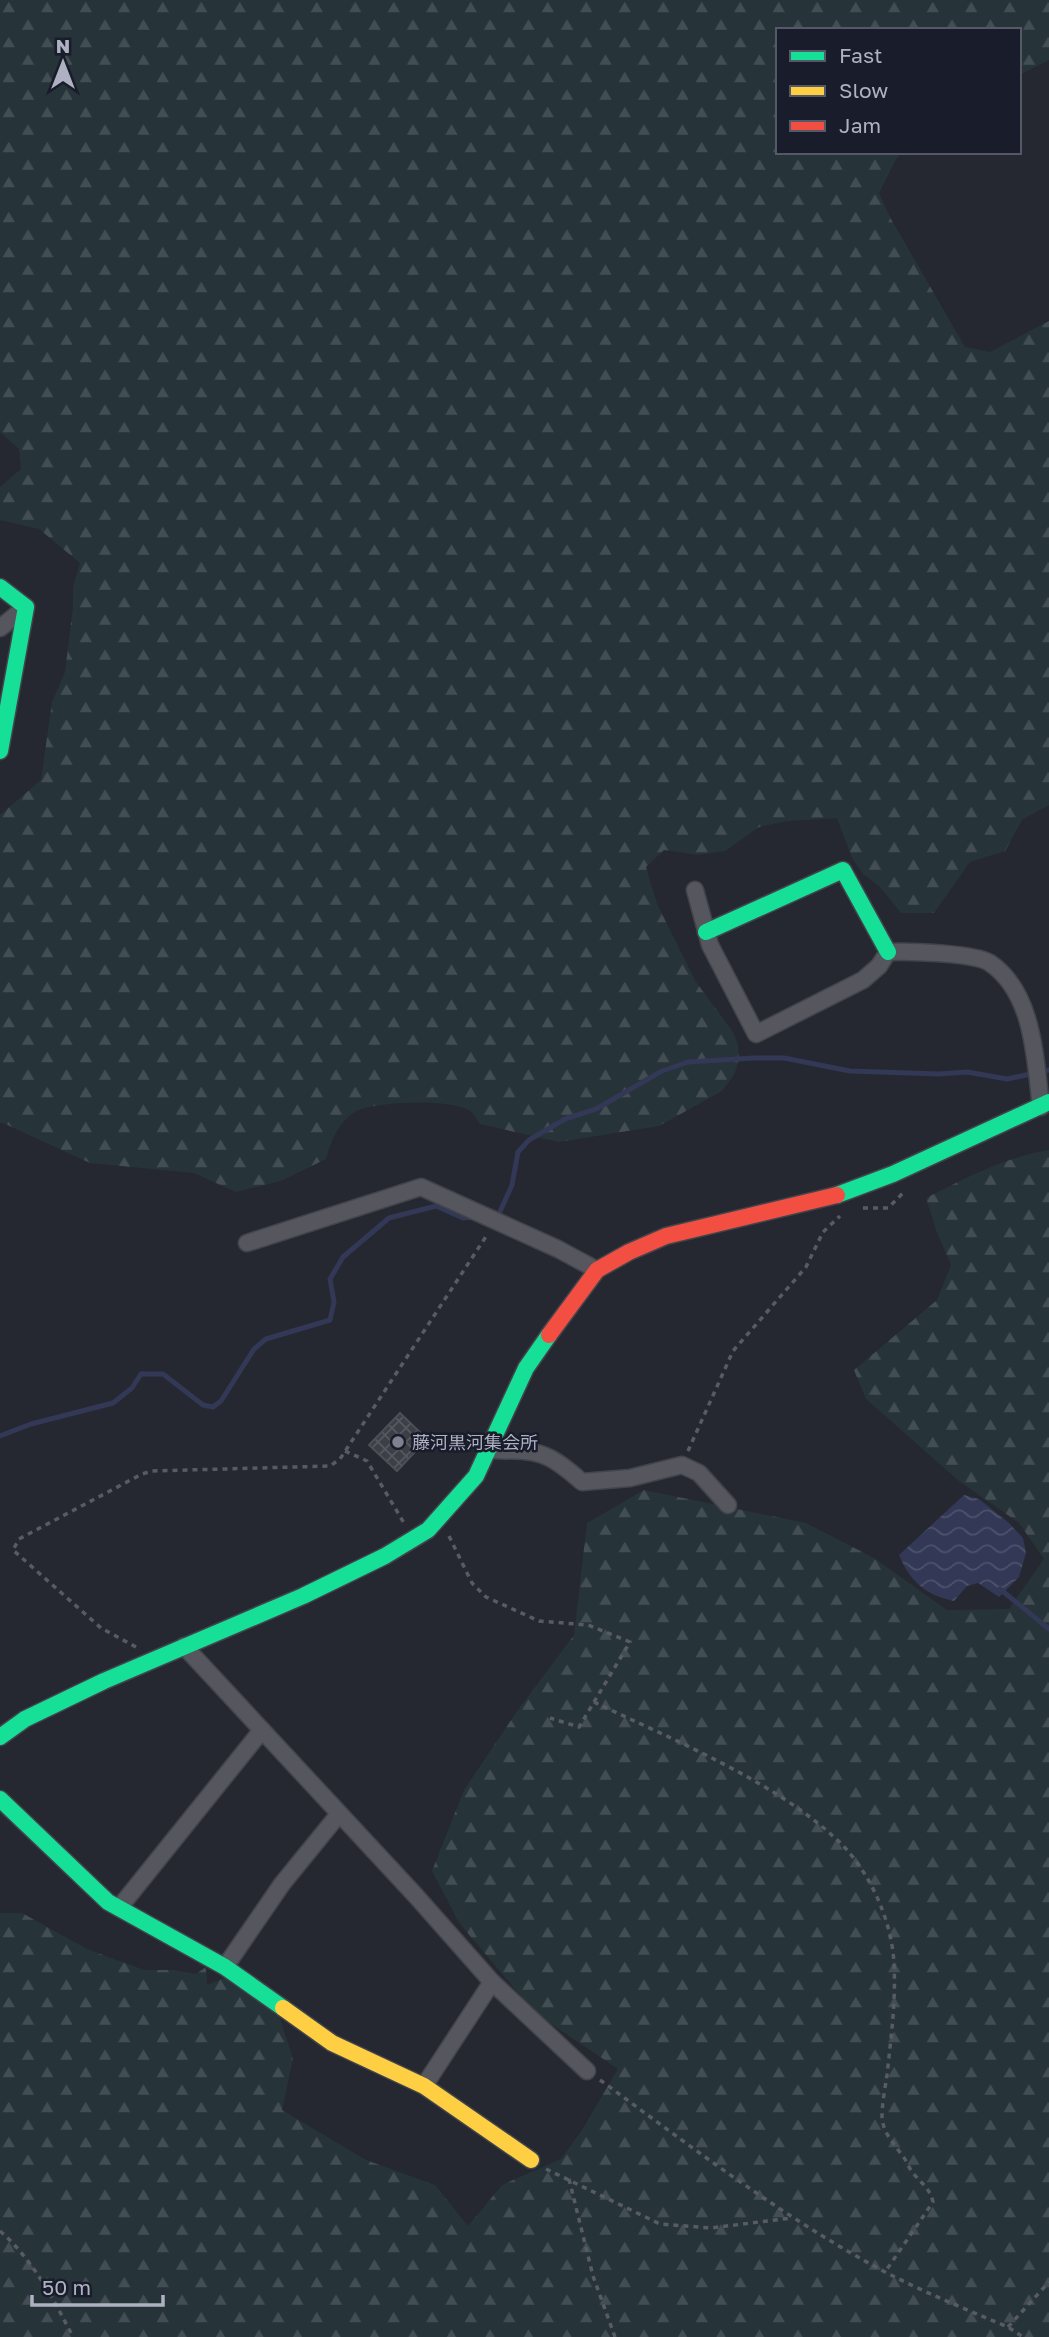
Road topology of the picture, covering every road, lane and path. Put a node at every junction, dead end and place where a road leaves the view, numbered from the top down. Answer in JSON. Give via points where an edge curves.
{"nodes":[{"id":1,"x":0,"y":587,"type":"edge"},
{"id":2,"x":26,"y":607,"type":"junction"},
{"id":3,"x":0,"y":628,"type":"edge"},
{"id":4,"x":0,"y":751,"type":"edge"},
{"id":5,"x":695,"y":890,"type":"dead end"},
{"id":6,"x":706,"y":932,"type":"junction"},
{"id":7,"x":888,"y":952,"type":"junction"},
{"id":8,"x":1045,"y":1104,"type":"edge"},
{"id":9,"x":905,"y":1168,"type":"junction"},
{"id":10,"x":854,"y":1211,"type":"dead end"},
{"id":11,"x":842,"y":1214,"type":"dead end"},
{"id":12,"x":494,"y":1220,"type":"junction"},
{"id":13,"x":247,"y":1243,"type":"dead end"},
{"id":14,"x":597,"y":1270,"type":"junction"},
{"id":15,"x":490,"y":1450,"type":"junction"},
{"id":16,"x":345,"y":1451,"type":"junction"},
{"id":17,"x":682,"y":1465,"type":"junction"},
{"id":18,"x":729,"y":1505,"type":"dead end"},
{"id":19,"x":440,"y":1519,"type":"junction"},
{"id":20,"x":414,"y":1539,"type":"junction"},
{"id":21,"x":184,"y":1646,"type":"junction"},
{"id":22,"x":150,"y":1661,"type":"junction"},
{"id":23,"x":594,"y":1702,"type":"junction"},
{"id":24,"x":550,"y":1718,"type":"dead end"},
{"id":25,"x":262,"y":1730,"type":"junction"},
{"id":26,"x":0,"y":1737,"type":"edge"},
{"id":27,"x":0,"y":1799,"type":"edge"},
{"id":28,"x":339,"y":1814,"type":"junction"},
{"id":29,"x":119,"y":1908,"type":"junction"},
{"id":30,"x":225,"y":1967,"type":"junction"},
{"id":31,"x":492,"y":1982,"type":"junction"},
{"id":32,"x":587,"y":2071,"type":"joint"},
{"id":33,"x":424,"y":2086,"type":"junction"},
{"id":34,"x":531,"y":2160,"type":"dead end"},
{"id":35,"x":793,"y":2218,"type":"junction"},
{"id":36,"x":0,"y":2231,"type":"edge"},
{"id":37,"x":885,"y":2272,"type":"junction"},
{"id":38,"x":1049,"y":2282,"type":"edge"},
{"id":39,"x":1008,"y":2327,"type":"junction"},
{"id":40,"x":73,"y":2337,"type":"edge"},
{"id":41,"x":615,"y":2337,"type":"edge"},
{"id":42,"x":1023,"y":2337,"type":"edge"}],
"edges":[{"from":1,"to":2,"type":"street"},
{"from":2,"to":3,"type":"street"},
{"from":2,"to":4,"type":"street"},
{"from":5,"to":6,"type":"street"},
{"from":6,"to":7,"type":"street","via":[[843,870]]},
{"from":6,"to":7,"type":"street","via":[[756,1034],[863,980]]},
{"from":7,"to":8,"type":"street","via":[[950,954],[989,962],[1013,986],[1028,1019]]},
{"from":8,"to":9,"type":"street"},
{"from":9,"to":10,"type":"path","via":[[904,1192],[888,1208]]},
{"from":9,"to":14,"type":"street","via":[[832,1197],[666,1236]]},
{"from":11,"to":17,"type":"path","via":[[822,1232],[806,1267],[733,1351]]},
{"from":12,"to":13,"type":"street","via":[[421,1187]]},
{"from":12,"to":14,"type":"street"},
{"from":12,"to":16,"type":"path"},
{"from":14,"to":15,"type":"street","via":[[526,1367]]},
{"from":15,"to":17,"type":"street","via":[[537,1451],[560,1462],[582,1482],[630,1478]]},
{"from":15,"to":19,"type":"street","via":[[476,1476]]},
{"from":16,"to":20,"type":"path","via":[[367,1461]]},
{"from":16,"to":22,"type":"path","via":[[330,1466],[152,1471],[19,1539],[13,1550],[101,1628],[145,1652]]},
{"from":17,"to":18,"type":"street","via":[[699,1473]]},
{"from":19,"to":20,"type":"street"},
{"from":19,"to":23,"type":"path","via":[[472,1583],[486,1597],[539,1621],[588,1625],[630,1642]]},
{"from":20,"to":21,"type":"street","via":[[303,1596]]},
{"from":21,"to":22,"type":"street"},
{"from":21,"to":25,"type":"street"},
{"from":22,"to":26,"type":"street","via":[[26,1719]]},
{"from":23,"to":24,"type":"path","via":[[579,1727]]},
{"from":23,"to":37,"type":"path","via":[[770,1790],[836,1838],[865,1873],[889,1935],[894,1963],[882,2118],[888,2138],[930,2191],[933,2202]]},
{"from":25,"to":28,"type":"street"},
{"from":25,"to":29,"type":"street"},
{"from":27,"to":29,"type":"street"},
{"from":28,"to":30,"type":"street","via":[[282,1884]]},
{"from":28,"to":31,"type":"street"},
{"from":29,"to":30,"type":"street"},
{"from":30,"to":33,"type":"street","via":[[332,2043]]},
{"from":31,"to":32,"type":"street"},
{"from":31,"to":33,"type":"street"},
{"from":32,"to":35,"type":"path"},
{"from":33,"to":34,"type":"street"},
{"from":35,"to":37,"type":"path"},
{"from":35,"to":41,"type":"path","via":[[711,2228],[660,2224],[569,2179],[593,2276]]},
{"from":36,"to":40,"type":"path","via":[[45,2283]]},
{"from":37,"to":39,"type":"path"},
{"from":38,"to":39,"type":"path"},
{"from":39,"to":42,"type":"path"}]}
